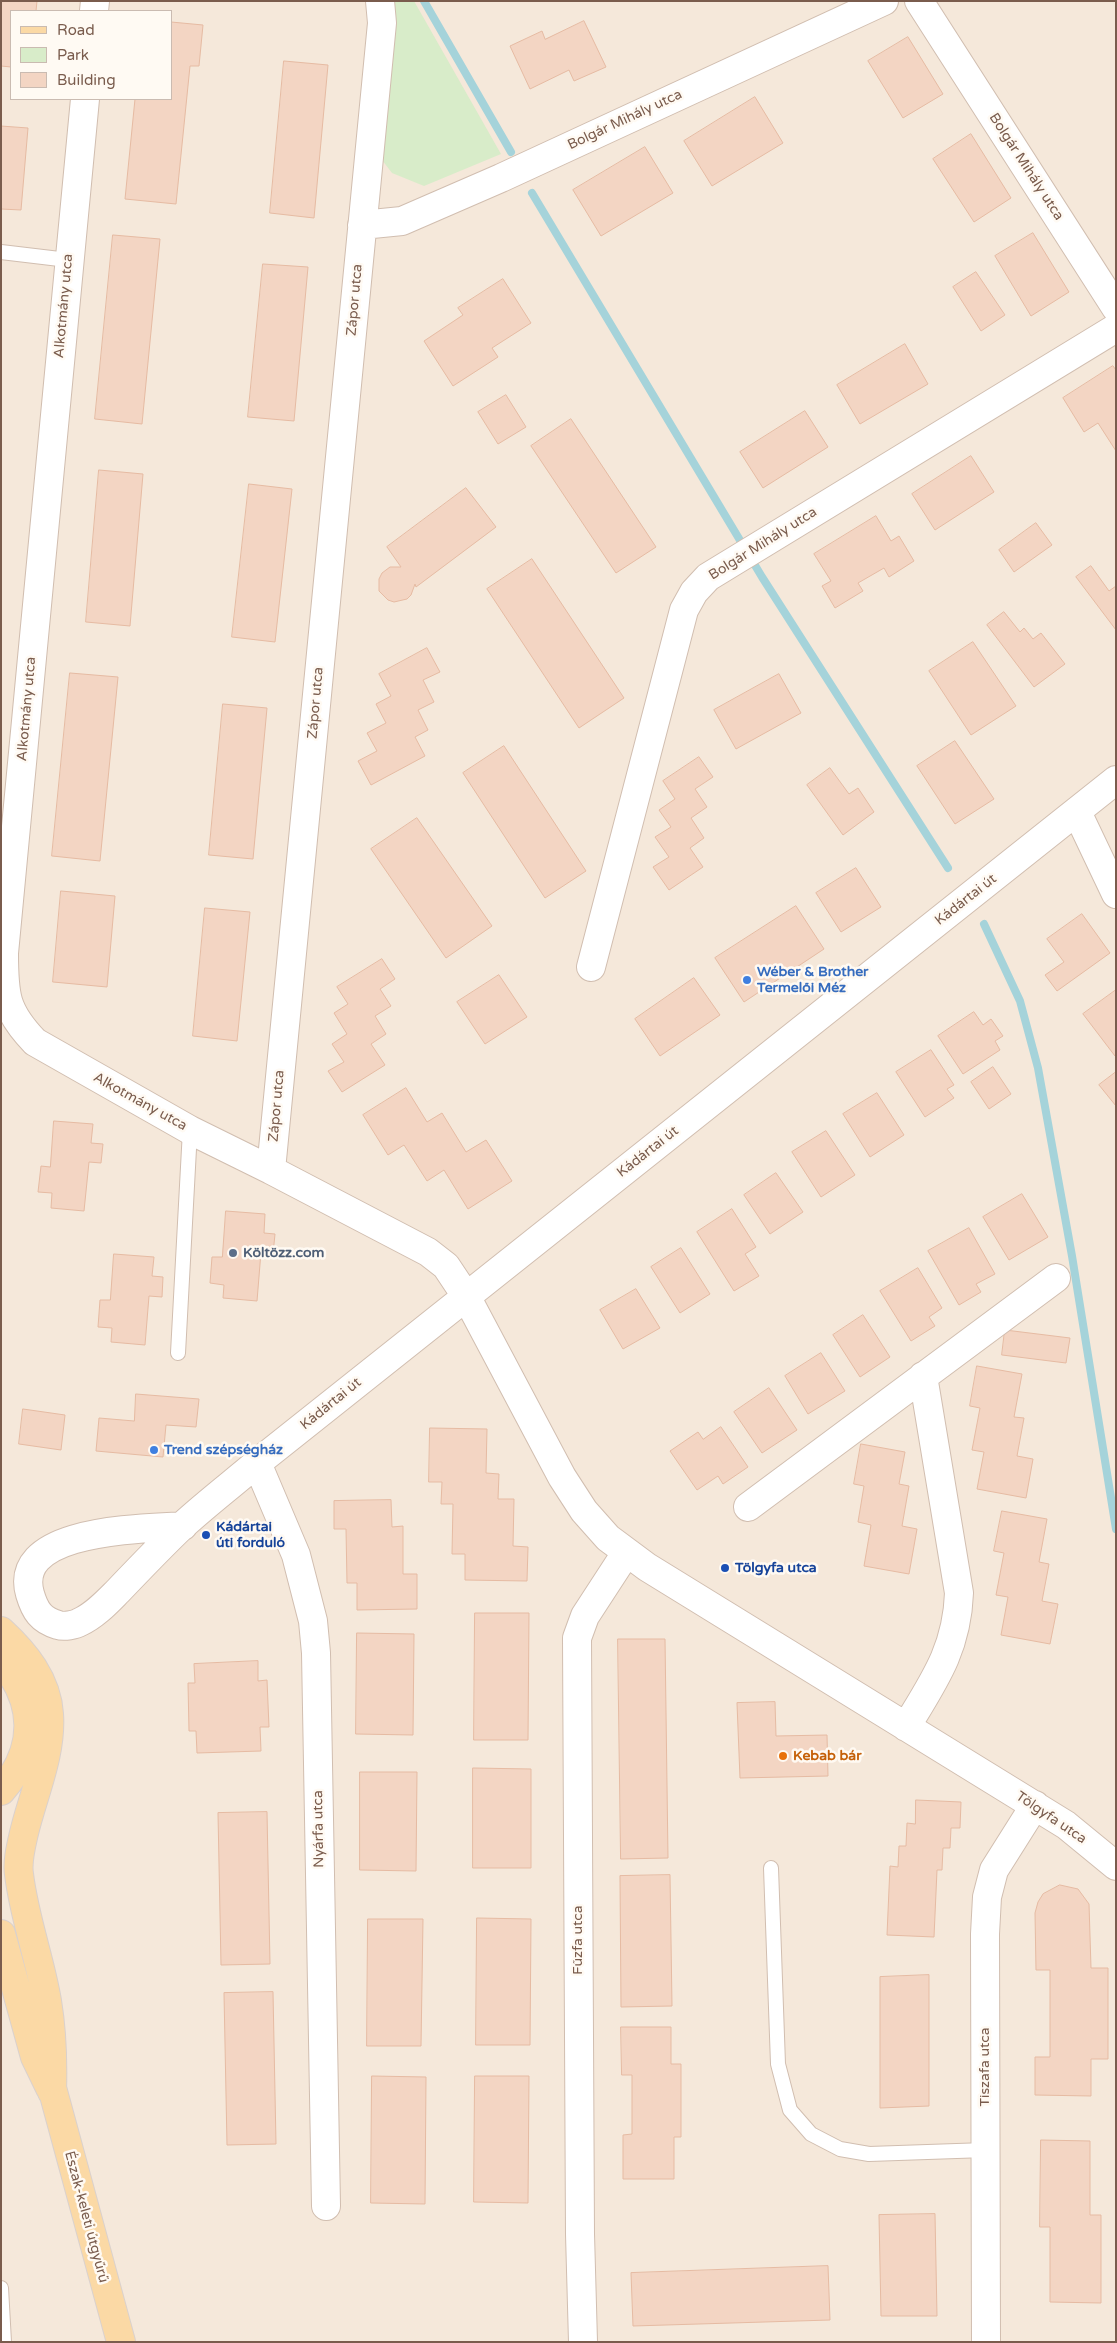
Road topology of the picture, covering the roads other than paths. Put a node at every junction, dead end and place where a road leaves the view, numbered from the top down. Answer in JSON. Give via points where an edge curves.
{"nodes":[{"id":1,"x":380,"y":1,"type":"edge"},
{"id":2,"x":884,"y":1,"type":"edge"},
{"id":3,"x":919,"y":1,"type":"edge"},
{"id":4,"x":85,"y":100,"type":"edge"},
{"id":5,"x":362,"y":225,"type":"junction"},
{"id":6,"x":1,"y":252,"type":"edge"},
{"id":7,"x":68,"y":260,"type":"junction"},
{"id":8,"x":1116,"y":308,"type":"edge"},
{"id":9,"x":1116,"y":328,"type":"edge"},
{"id":10,"x":1116,"y":780,"type":"edge"},
{"id":11,"x":1077,"y":812,"type":"junction"},
{"id":12,"x":1116,"y":894,"type":"edge"},
{"id":13,"x":591,"y":967,"type":"dead end"},
{"id":14,"x":190,"y":1130,"type":"junction"},
{"id":15,"x":271,"y":1170,"type":"junction"},
{"id":16,"x":1056,"y":1278,"type":"dead end"},
{"id":17,"x":466,"y":1296,"type":"junction"},
{"id":18,"x":178,"y":1353,"type":"dead end"},
{"id":19,"x":923,"y":1376,"type":"junction"},
{"id":20,"x":257,"y":1463,"type":"junction"},
{"id":21,"x":748,"y":1507,"type":"dead end"},
{"id":22,"x":183,"y":1526,"type":"junction"},
{"id":23,"x":626,"y":1552,"type":"junction"},
{"id":24,"x":1,"y":1631,"type":"edge"},
{"id":25,"x":1,"y":1660,"type":"edge"},
{"id":26,"x":906,"y":1727,"type":"junction"},
{"id":27,"x":5,"y":1789,"type":"edge"},
{"id":28,"x":1035,"y":1805,"type":"junction"},
{"id":29,"x":1116,"y":1866,"type":"edge"},
{"id":30,"x":771,"y":1868,"type":"dead end"},
{"id":31,"x":1,"y":1877,"type":"edge"},
{"id":32,"x":1,"y":1934,"type":"edge"},
{"id":33,"x":52,"y":2092,"type":"junction"},
{"id":34,"x":986,"y":2150,"type":"junction"},
{"id":35,"x":326,"y":2206,"type":"dead end"},
{"id":36,"x":1,"y":2288,"type":"edge"},
{"id":37,"x":4,"y":2342,"type":"edge"},
{"id":38,"x":121,"y":2342,"type":"edge"},
{"id":39,"x":583,"y":2342,"type":"edge"},
{"id":40,"x":986,"y":2342,"type":"edge"}],
"edges":[{"from":1,"to":5,"type":"street","name":"Zápor utca","via":[[382,23]]},
{"from":2,"to":5,"type":"street","name":"Bolgár Mihály utca","via":[[402,221]]},
{"from":3,"to":8,"type":"street","name":"Bolgár Mihály utca"},
{"from":4,"to":7,"type":"street","name":"Alkotmány utca"},
{"from":5,"to":15,"type":"street","name":"Zápor utca"},
{"from":6,"to":7,"type":"lane"},
{"from":7,"to":14,"type":"street","name":"Alkotmány utca","via":[[4,979],[8,1005],[18,1025],[35,1042]]},
{"from":9,"to":13,"type":"street","name":"Bolgár Mihály utca","via":[[708,577],[694,592],[684,610]]},
{"from":10,"to":11,"type":"street","name":"Kádártai út"},
{"from":11,"to":12,"type":"street"},
{"from":11,"to":17,"type":"street","name":"Kádártai út"},
{"from":14,"to":15,"type":"street","name":"Alkotmány utca"},
{"from":14,"to":18,"type":"lane"},
{"from":15,"to":17,"type":"street","via":[[428,1252],[446,1266]]},
{"from":16,"to":19,"type":"street"},
{"from":17,"to":20,"type":"street","name":"Kádártai út"},
{"from":17,"to":23,"type":"street","name":"Tölgyfa utca","via":[[562,1477],[584,1511],[608,1538]]},
{"from":19,"to":21,"type":"street"},
{"from":19,"to":26,"type":"street","via":[[958,1593],[958,1618],[950,1649]]},
{"from":20,"to":22,"type":"street","name":"Kádártai út"},
{"from":20,"to":35,"type":"street","name":"Nyárfa utca","via":[[296,1555],[311,1613],[316,1653]]},
{"from":22,"to":22,"type":"street","name":"Kádártai út","via":[[79,1536],[54,1545],[40,1556],[30,1571],[29,1590],[34,1608],[46,1622],[62,1626],[80,1622],[97,1611]]},
{"from":23,"to":26,"type":"street","name":"Tölgyfa utca"},
{"from":23,"to":39,"type":"street","name":"Fűzfa utca","via":[[585,1616],[577,1638]]},
{"from":24,"to":33,"type":"main road","via":[[36,1670],[45,1691],[49,1714],[48,1738],[22,1844],[19,1873],[47,2000],[54,2052]]},
{"from":25,"to":27,"type":"main road","via":[[16,1678],[25,1698],[29,1720],[22,1760]]},
{"from":26,"to":28,"type":"street","name":"Tölgyfa utca"},
{"from":28,"to":29,"type":"street","name":"Tölgyfa utca","via":[[1066,1825]]},
{"from":28,"to":34,"type":"street","name":"Tiszafa utca","via":[[994,1870],[987,1898],[984,1934]]},
{"from":30,"to":34,"type":"lane","via":[[778,2064],[790,2110],[811,2134],[840,2149],[869,2154]]},
{"from":31,"to":33,"type":"main road","name":"Észak-keleti útgyűrű"},
{"from":32,"to":33,"type":"main road","name":"Észak-keleti útgyűrű","via":[[35,2057]]},
{"from":33,"to":38,"type":"main road","name":"Észak-keleti útgyűrű"},
{"from":34,"to":40,"type":"street","name":"Tiszafa utca"},
{"from":36,"to":37,"type":"lane"}]}
